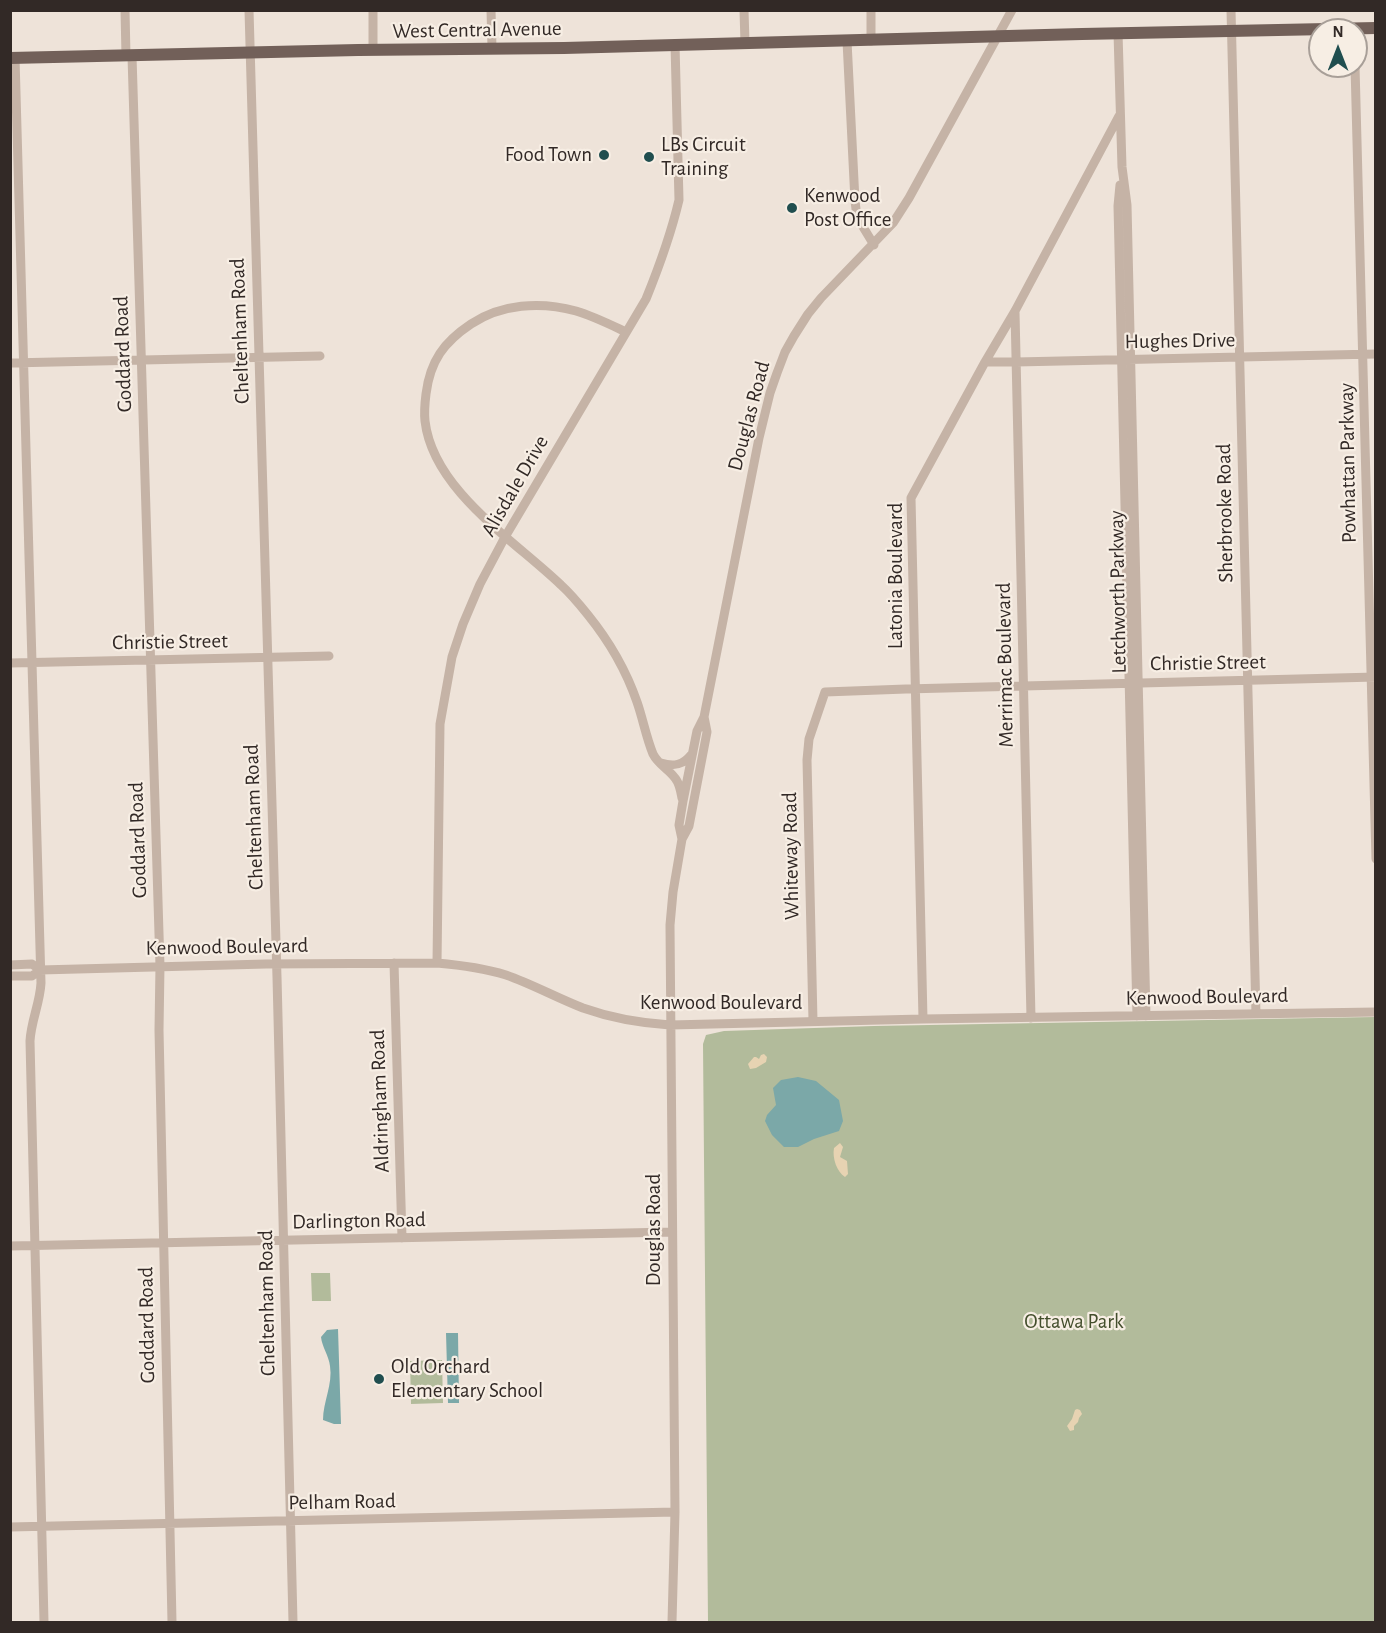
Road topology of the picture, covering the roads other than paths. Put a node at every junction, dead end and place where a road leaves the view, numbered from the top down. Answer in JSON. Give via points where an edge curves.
{"nodes":[{"id":1,"x":125,"y":10,"type":"edge"},
{"id":2,"x":249,"y":10,"type":"edge"},
{"id":3,"x":373,"y":10,"type":"edge"},
{"id":4,"x":491,"y":10,"type":"edge"},
{"id":5,"x":744,"y":10,"type":"edge"},
{"id":6,"x":871,"y":10,"type":"edge"},
{"id":7,"x":1012,"y":10,"type":"edge"},
{"id":8,"x":1230,"y":10,"type":"edge"},
{"id":9,"x":1308,"y":30,"type":"edge"},
{"id":10,"x":1231,"y":31,"type":"junction"},
{"id":11,"x":1118,"y":33,"type":"junction"},
{"id":12,"x":998,"y":36,"type":"junction"},
{"id":13,"x":847,"y":41,"type":"junction"},
{"id":14,"x":871,"y":41,"type":"junction"},
{"id":15,"x":745,"y":43,"type":"junction"},
{"id":16,"x":675,"y":44,"type":"junction"},
{"id":17,"x":492,"y":48,"type":"junction"},
{"id":18,"x":374,"y":50,"type":"junction"},
{"id":19,"x":250,"y":54,"type":"junction"},
{"id":20,"x":129,"y":56,"type":"junction"},
{"id":21,"x":13,"y":58,"type":"edge"},
{"id":22,"x":1355,"y":78,"type":"edge"},
{"id":23,"x":1120,"y":114,"type":"junction"},
{"id":24,"x":874,"y":245,"type":"junction"},
{"id":25,"x":1015,"y":311,"type":"junction"},
{"id":26,"x":626,"y":332,"type":"junction"},
{"id":27,"x":1363,"y":354,"type":"junction"},
{"id":28,"x":1376,"y":354,"type":"edge"},
{"id":29,"x":320,"y":356,"type":"dead end"},
{"id":30,"x":1239,"y":357,"type":"junction"},
{"id":31,"x":259,"y":358,"type":"junction"},
{"id":32,"x":142,"y":359,"type":"junction"},
{"id":33,"x":1126,"y":360,"type":"junction"},
{"id":34,"x":985,"y":362,"type":"junction"},
{"id":35,"x":1016,"y":362,"type":"junction"},
{"id":36,"x":10,"y":363,"type":"edge"},
{"id":37,"x":23,"y":363,"type":"junction"},
{"id":38,"x":505,"y":537,"type":"junction"},
{"id":39,"x":329,"y":656,"type":"dead end"},
{"id":40,"x":267,"y":658,"type":"junction"},
{"id":41,"x":151,"y":660,"type":"junction"},
{"id":42,"x":10,"y":663,"type":"edge"},
{"id":43,"x":31,"y":663,"type":"junction"},
{"id":44,"x":1373,"y":677,"type":"edge"},
{"id":45,"x":1247,"y":680,"type":"junction"},
{"id":46,"x":1134,"y":683,"type":"junction"},
{"id":47,"x":1024,"y":686,"type":"junction"},
{"id":48,"x":915,"y":688,"type":"junction"},
{"id":49,"x":825,"y":692,"type":"joint"},
{"id":50,"x":704,"y":717,"type":"junction"},
{"id":51,"x":693,"y":753,"type":"junction"},
{"id":52,"x":659,"y":763,"type":"junction"},
{"id":53,"x":683,"y":801,"type":"junction"},
{"id":54,"x":682,"y":839,"type":"junction"},
{"id":55,"x":1376,"y":859,"type":"edge"},
{"id":56,"x":394,"y":963,"type":"junction"},
{"id":57,"x":437,"y":963,"type":"junction"},
{"id":58,"x":276,"y":964,"type":"junction"},
{"id":59,"x":10,"y":965,"type":"edge"},
{"id":60,"x":160,"y":966,"type":"junction"},
{"id":61,"x":40,"y":970,"type":"junction"},
{"id":62,"x":10,"y":976,"type":"edge"},
{"id":63,"x":1376,"y":1012,"type":"edge"},
{"id":64,"x":1256,"y":1014,"type":"junction"},
{"id":65,"x":1142,"y":1016,"type":"junction"},
{"id":66,"x":1031,"y":1018,"type":"junction"},
{"id":67,"x":922,"y":1019,"type":"junction"},
{"id":68,"x":813,"y":1021,"type":"junction"},
{"id":69,"x":670,"y":1025,"type":"junction"},
{"id":70,"x":672,"y":1232,"type":"junction"},
{"id":71,"x":402,"y":1238,"type":"junction"},
{"id":72,"x":283,"y":1240,"type":"junction"},
{"id":73,"x":163,"y":1243,"type":"junction"},
{"id":74,"x":10,"y":1246,"type":"edge"},
{"id":75,"x":35,"y":1246,"type":"junction"},
{"id":76,"x":675,"y":1512,"type":"junction"},
{"id":77,"x":290,"y":1521,"type":"junction"},
{"id":78,"x":170,"y":1524,"type":"junction"},
{"id":79,"x":42,"y":1526,"type":"junction"},
{"id":80,"x":10,"y":1527,"type":"edge"},
{"id":81,"x":44,"y":1623,"type":"edge"},
{"id":82,"x":172,"y":1623,"type":"edge"},
{"id":83,"x":293,"y":1623,"type":"edge"},
{"id":84,"x":672,"y":1623,"type":"edge"}],
"edges":[{"from":1,"to":20,"type":"street","name":"Goddard Road"},
{"from":2,"to":19,"type":"street","name":"Cheltenham Road"},
{"from":3,"to":18,"type":"street"},
{"from":4,"to":17,"type":"street"},
{"from":5,"to":15,"type":"street"},
{"from":6,"to":14,"type":"street"},
{"from":7,"to":12,"type":"street","name":"Douglas Road"},
{"from":8,"to":10,"type":"street","name":"Sherbrooke Road"},
{"from":9,"to":10,"type":"main road","name":"West Central Avenue"},
{"from":10,"to":11,"type":"main road","name":"West Central Avenue"},
{"from":10,"to":30,"type":"street","name":"Sherbrooke Road"},
{"from":11,"to":12,"type":"main road","name":"West Central Avenue"},
{"from":11,"to":23,"type":"street","name":"Letchworth Parkway"},
{"from":12,"to":14,"type":"main road","name":"West Central Avenue"},
{"from":12,"to":24,"type":"street","name":"Douglas Road","via":[[909,198]]},
{"from":13,"to":14,"type":"main road","name":"West Central Avenue"},
{"from":13,"to":15,"type":"main road","name":"West Central Avenue"},
{"from":13,"to":24,"type":"street","via":[[857,217]]},
{"from":15,"to":16,"type":"main road","name":"West Central Avenue"},
{"from":16,"to":17,"type":"main road","name":"West Central Avenue"},
{"from":16,"to":26,"type":"street","name":"Alisdale Drive","via":[[679,200],[650,290]]},
{"from":17,"to":18,"type":"main road","name":"West Central Avenue"},
{"from":18,"to":19,"type":"main road","name":"West Central Avenue"},
{"from":19,"to":20,"type":"main road","name":"West Central Avenue"},
{"from":19,"to":31,"type":"street","name":"Cheltenham Road"},
{"from":20,"to":21,"type":"main road","name":"West Central Avenue"},
{"from":20,"to":32,"type":"street","name":"Goddard Road"},
{"from":21,"to":37,"type":"street"},
{"from":22,"to":27,"type":"street","name":"Powhattan Parkway"},
{"from":23,"to":25,"type":"street","name":"Latonia Boulevard"},
{"from":23,"to":33,"type":"street","name":"Letchworth Parkway","via":[[1127,205]]},
{"from":24,"to":50,"type":"street","name":"Douglas Road","via":[[814,306],[785,352],[777,373],[759,438]]},
{"from":25,"to":34,"type":"street","name":"Latonia Boulevard"},
{"from":25,"to":35,"type":"street","name":"Merrimac Boulevard"},
{"from":26,"to":38,"type":"street","name":"Alisdale Drive"},
{"from":26,"to":38,"type":"street","via":[[574,310],[518,306],[493,312],[469,325],[435,358],[424,414],[430,443],[448,478]]},
{"from":27,"to":28,"type":"street","name":"Hughes Drive"},
{"from":27,"to":30,"type":"street","name":"Hughes Drive"},
{"from":27,"to":44,"type":"street","name":"Powhattan Parkway"},
{"from":29,"to":31,"type":"street"},
{"from":30,"to":33,"type":"street","name":"Hughes Drive"},
{"from":30,"to":45,"type":"street","name":"Sherbrooke Road"},
{"from":31,"to":32,"type":"street"},
{"from":31,"to":40,"type":"street","name":"Cheltenham Road"},
{"from":32,"to":37,"type":"street"},
{"from":32,"to":41,"type":"street","name":"Goddard Road"},
{"from":33,"to":35,"type":"street","name":"Hughes Drive"},
{"from":33,"to":46,"type":"street","name":"Letchworth Parkway"},
{"from":34,"to":35,"type":"street","name":"Hughes Drive"},
{"from":34,"to":48,"type":"street","name":"Latonia Boulevard","via":[[911,498]]},
{"from":35,"to":47,"type":"street","name":"Merrimac Boulevard"},
{"from":36,"to":37,"type":"street"},
{"from":37,"to":43,"type":"street"},
{"from":38,"to":52,"type":"street","via":[[563,587],[598,628],[630,683]]},
{"from":38,"to":57,"type":"street","name":"Alisdale Drive","via":[[463,624],[452,657],[440,720]]},
{"from":39,"to":40,"type":"street","name":"Christie Street"},
{"from":40,"to":41,"type":"street","name":"Christie Street"},
{"from":40,"to":58,"type":"street","name":"Cheltenham Road"},
{"from":41,"to":43,"type":"street","name":"Christie Street"},
{"from":41,"to":60,"type":"street","name":"Goddard Road"},
{"from":42,"to":43,"type":"street","name":"Christie Street"},
{"from":43,"to":61,"type":"street"},
{"from":44,"to":45,"type":"street","name":"Christie Street"},
{"from":44,"to":55,"type":"street","name":"Powhattan Parkway"},
{"from":45,"to":46,"type":"street","name":"Christie Street"},
{"from":45,"to":64,"type":"street","name":"Sherbrooke Road"},
{"from":46,"to":47,"type":"street","name":"Christie Street"},
{"from":46,"to":65,"type":"street","name":"Letchworth Parkway"},
{"from":47,"to":48,"type":"street","name":"Christie Street"},
{"from":47,"to":66,"type":"street","name":"Merrimac Boulevard"},
{"from":48,"to":49,"type":"street","name":"Christie Street"},
{"from":48,"to":67,"type":"street","name":"Latonia Boulevard"},
{"from":49,"to":68,"type":"street","name":"Whiteway Road","via":[[809,739],[807,760]]},
{"from":50,"to":51,"type":"street","name":"Douglas Road"},
{"from":50,"to":54,"type":"street","name":"Douglas Road","via":[[706,732],[698,779],[689,826]]},
{"from":51,"to":52,"type":"street","via":[[677,765]]},
{"from":51,"to":53,"type":"street","name":"Douglas Road"},
{"from":52,"to":53,"type":"street","via":[[677,780]]},
{"from":53,"to":54,"type":"street","name":"Douglas Road","via":[[679,825]]},
{"from":54,"to":69,"type":"street","name":"Douglas Road","via":[[671,910]]},
{"from":56,"to":57,"type":"street","name":"Kenwood Boulevard"},
{"from":56,"to":58,"type":"street","name":"Kenwood Boulevard"},
{"from":56,"to":71,"type":"street","name":"Aldringham Road"},
{"from":57,"to":69,"type":"street","name":"Kenwood Boulevard","via":[[506,975],[606,1015]]},
{"from":58,"to":60,"type":"street","name":"Kenwood Boulevard"},
{"from":58,"to":72,"type":"street","name":"Cheltenham Road"},
{"from":59,"to":61,"type":"street","name":"Kenwood Boulevard","via":[[32,964]]},
{"from":60,"to":61,"type":"street","name":"Kenwood Boulevard"},
{"from":60,"to":73,"type":"street","name":"Goddard Road"},
{"from":61,"to":62,"type":"street","name":"Kenwood Boulevard","via":[[32,976]]},
{"from":61,"to":75,"type":"street","via":[[41,993],[30,1041]]},
{"from":63,"to":64,"type":"street","name":"Kenwood Boulevard"},
{"from":64,"to":65,"type":"street","name":"Kenwood Boulevard"},
{"from":65,"to":66,"type":"street","name":"Kenwood Boulevard"},
{"from":66,"to":67,"type":"street","name":"Kenwood Boulevard"},
{"from":67,"to":68,"type":"street","name":"Kenwood Boulevard"},
{"from":68,"to":69,"type":"street","name":"Kenwood Boulevard"},
{"from":69,"to":70,"type":"street","name":"Douglas Road"},
{"from":70,"to":71,"type":"street","name":"Darlington Road"},
{"from":70,"to":76,"type":"street","name":"Douglas Road"},
{"from":71,"to":72,"type":"street","name":"Darlington Road"},
{"from":72,"to":73,"type":"street","name":"Darlington Road"},
{"from":72,"to":77,"type":"street","name":"Cheltenham Road"},
{"from":73,"to":75,"type":"street","name":"Darlington Road"},
{"from":73,"to":78,"type":"street","name":"Goddard Road"},
{"from":74,"to":75,"type":"street","name":"Darlington Road"},
{"from":75,"to":79,"type":"street"},
{"from":76,"to":77,"type":"street","name":"Pelham Road"},
{"from":76,"to":84,"type":"street","name":"Douglas Road"},
{"from":77,"to":78,"type":"street","name":"Pelham Road"},
{"from":77,"to":83,"type":"street","name":"Cheltenham Road"},
{"from":78,"to":79,"type":"street","name":"Pelham Road"},
{"from":78,"to":82,"type":"street","name":"Goddard Road"},
{"from":79,"to":80,"type":"street","name":"Pelham Road"},
{"from":79,"to":81,"type":"street"}]}
